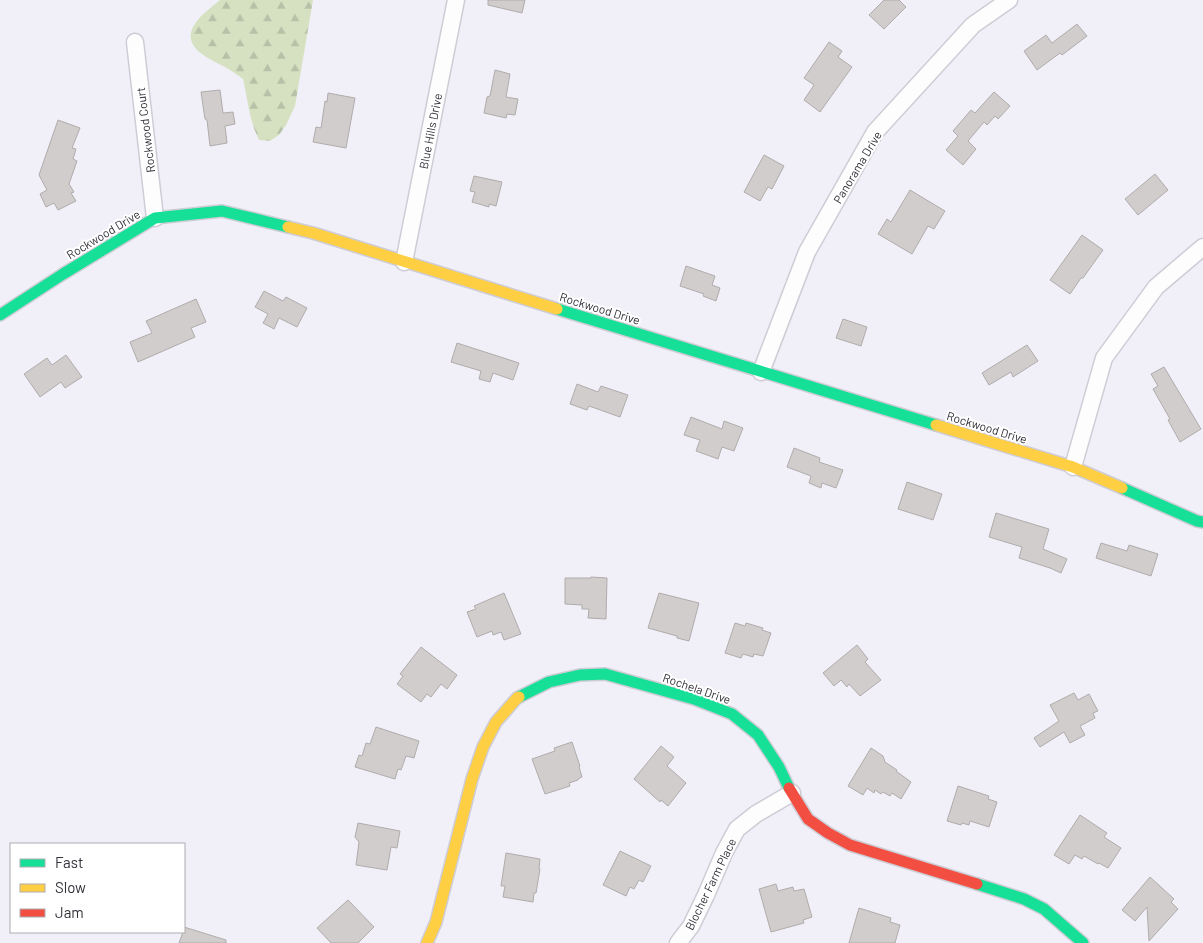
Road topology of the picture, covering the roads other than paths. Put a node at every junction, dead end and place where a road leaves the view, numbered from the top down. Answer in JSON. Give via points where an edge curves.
{"nodes":[{"id":1,"x":456,"y":0,"type":"edge"},
{"id":2,"x":1009,"y":0,"type":"edge"},
{"id":3,"x":134,"y":42,"type":"dead end"},
{"id":4,"x":155,"y":218,"type":"junction"},
{"id":5,"x":1203,"y":246,"type":"edge"},
{"id":6,"x":404,"y":262,"type":"junction"},
{"id":7,"x":0,"y":315,"type":"edge"},
{"id":8,"x":761,"y":372,"type":"junction"},
{"id":9,"x":1073,"y":467,"type":"junction"},
{"id":10,"x":1203,"y":522,"type":"edge"},
{"id":11,"x":792,"y":793,"type":"junction"},
{"id":12,"x":427,"y":943,"type":"edge"},
{"id":13,"x":678,"y":943,"type":"edge"},
{"id":14,"x":1083,"y":943,"type":"edge"}],
"edges":[{"from":1,"to":6,"type":"street","name":"Blue Hills Drive"},
{"from":2,"to":8,"type":"street","name":"Panorama Drive","via":[[973,25],[875,132],[807,252]]},
{"from":3,"to":4,"type":"street","name":"Rockwood Court"},
{"from":4,"to":6,"type":"street","name":"Rockwood Drive","via":[[222,211],[313,233]]},
{"from":4,"to":7,"type":"street","name":"Rockwood Drive"},
{"from":5,"to":9,"type":"street","via":[[1156,287],[1104,358]]},
{"from":6,"to":8,"type":"street","name":"Rockwood Drive"},
{"from":8,"to":9,"type":"street","name":"Rockwood Drive"},
{"from":9,"to":10,"type":"street","name":"Rockwood Drive"},
{"from":11,"to":12,"type":"street","name":"Rochela Drive","via":[[758,735],[732,714],[694,699],[605,674],[580,674],[549,682],[517,698],[496,722],[483,747],[436,922]]},
{"from":11,"to":13,"type":"street","name":"Blocher Farm Place","via":[[737,829],[692,926]]},
{"from":11,"to":14,"type":"street","name":"Rochela Drive","via":[[808,819],[850,845],[1024,899],[1044,909]]}]}
